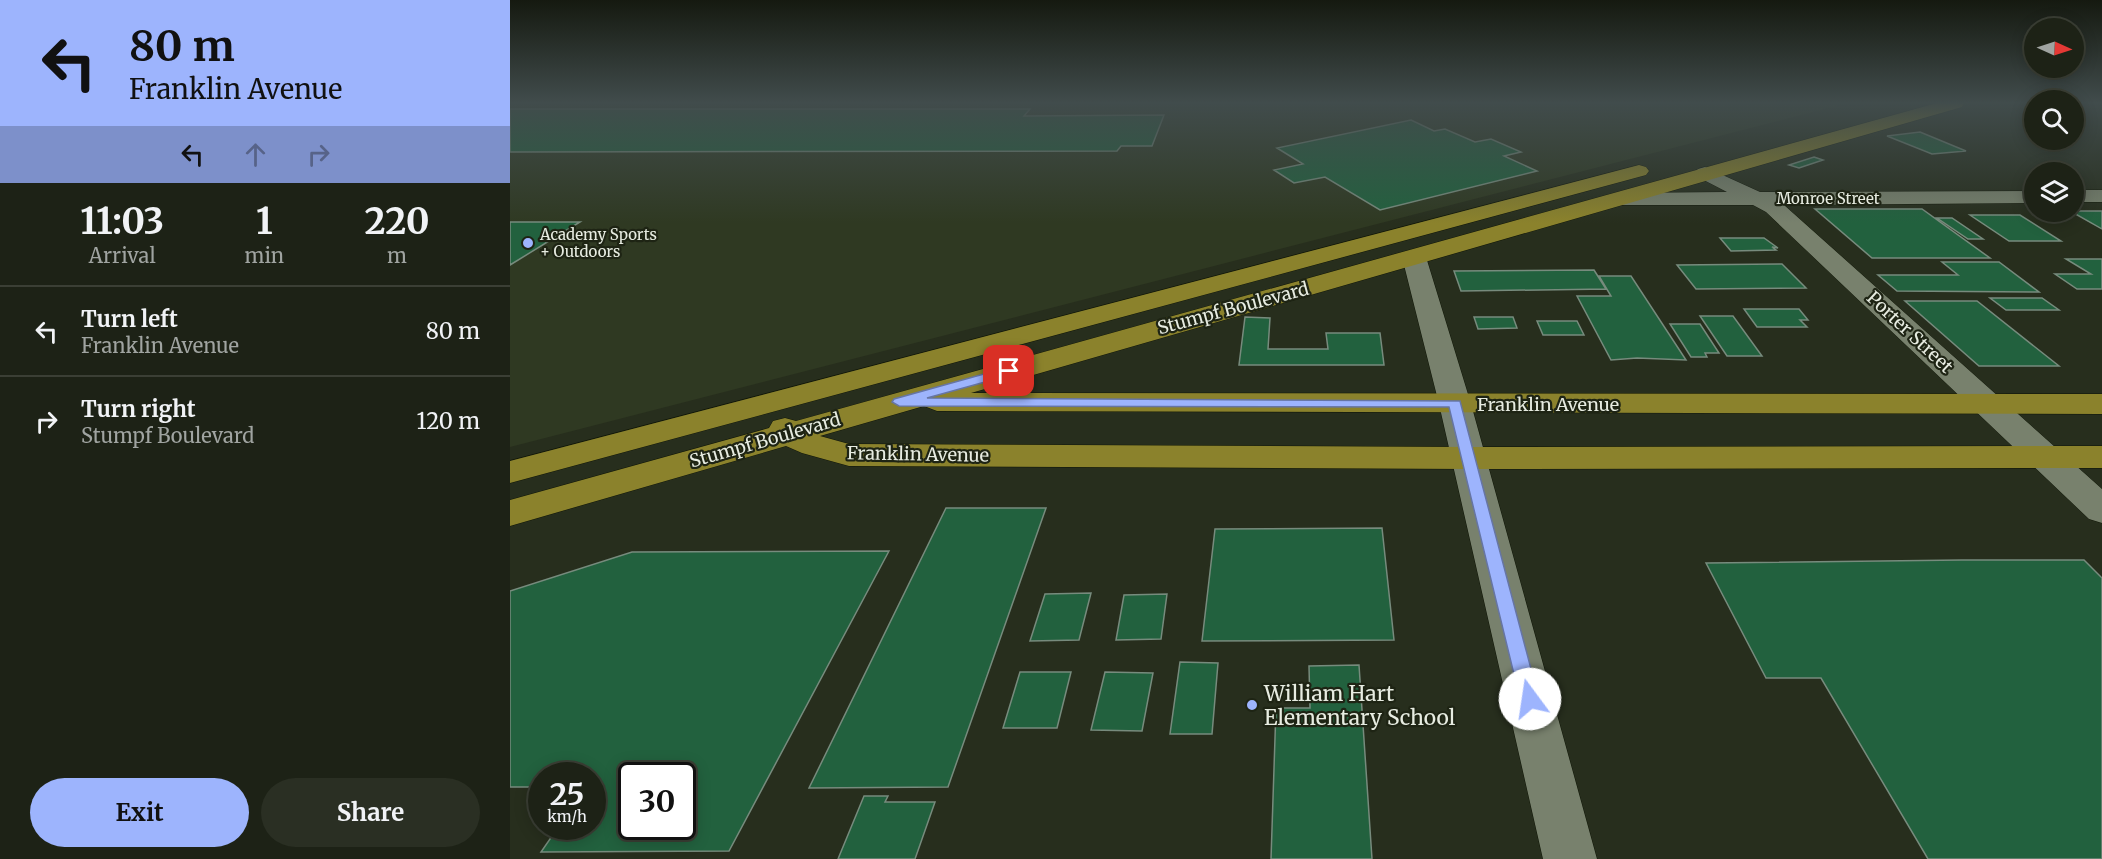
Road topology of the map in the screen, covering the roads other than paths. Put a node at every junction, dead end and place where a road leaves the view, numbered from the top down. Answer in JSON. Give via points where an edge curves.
{"nodes":[{"id":1,"x":1813,"y":143,"type":"edge"},
{"id":2,"x":1672,"y":163,"type":"dead end"},
{"id":3,"x":1706,"y":173,"type":"junction"},
{"id":4,"x":2084,"y":196,"type":"edge"},
{"id":5,"x":2102,"y":196,"type":"edge"},
{"id":6,"x":2024,"y":197,"type":"edge"},
{"id":7,"x":1622,"y":199,"type":"junction"},
{"id":8,"x":1759,"y":199,"type":"junction"},
{"id":9,"x":1414,"y":257,"type":"junction"},
{"id":10,"x":899,"y":402,"type":"junction"},
{"id":11,"x":765,"y":404,"type":"junction"},
{"id":12,"x":1455,"y":404,"type":"junction"},
{"id":13,"x":1988,"y":404,"type":"junction"},
{"id":14,"x":2102,"y":404,"type":"edge"},
{"id":15,"x":789,"y":433,"type":"junction"},
{"id":16,"x":2045,"y":456,"type":"junction"},
{"id":17,"x":2102,"y":457,"type":"edge"},
{"id":18,"x":1469,"y":458,"type":"junction"},
{"id":19,"x":510,"y":472,"type":"edge"},
{"id":20,"x":2102,"y":510,"type":"edge"},
{"id":21,"x":510,"y":513,"type":"edge"},
{"id":22,"x":1570,"y":859,"type":"edge"}],
"edges":[{"from":1,"to":3,"type":"main road","name":"Stumpf Boulevard"},
{"from":2,"to":11,"type":"main road","name":"Stumpf Boulevard"},
{"from":3,"to":7,"type":"main road","name":"Stumpf Boulevard"},
{"from":3,"to":8,"type":"street","name":"Porter Street"},
{"from":4,"to":5,"type":"street"},
{"from":6,"to":8,"type":"street","name":"Monroe Street"},
{"from":7,"to":8,"type":"street","name":"Monroe Street"},
{"from":7,"to":9,"type":"main road","name":"Stumpf Boulevard"},
{"from":8,"to":13,"type":"street","name":"Porter Street","via":[[1774,207]]},
{"from":9,"to":10,"type":"main road","name":"Stumpf Boulevard"},
{"from":9,"to":12,"type":"street"},
{"from":10,"to":11,"type":"main road","name":"Franklin Avenue"},
{"from":10,"to":12,"type":"main road","name":"Franklin Avenue"},
{"from":10,"to":15,"type":"main road","name":"Stumpf Boulevard"},
{"from":11,"to":15,"type":"main road","name":"Franklin Avenue"},
{"from":11,"to":19,"type":"main road","name":"Stumpf Boulevard"},
{"from":12,"to":13,"type":"main road","name":"Franklin Avenue"},
{"from":12,"to":18,"type":"street"},
{"from":13,"to":14,"type":"main road","name":"Franklin Avenue"},
{"from":13,"to":16,"type":"street","name":"Porter Street"},
{"from":15,"to":18,"type":"main road","name":"Franklin Avenue","via":[[812,445],[849,455]]},
{"from":15,"to":21,"type":"main road","name":"Stumpf Boulevard"},
{"from":16,"to":17,"type":"main road","name":"Franklin Avenue"},
{"from":16,"to":18,"type":"main road","name":"Franklin Avenue"},
{"from":16,"to":20,"type":"street","name":"Porter Street"},
{"from":18,"to":22,"type":"street"}]}
